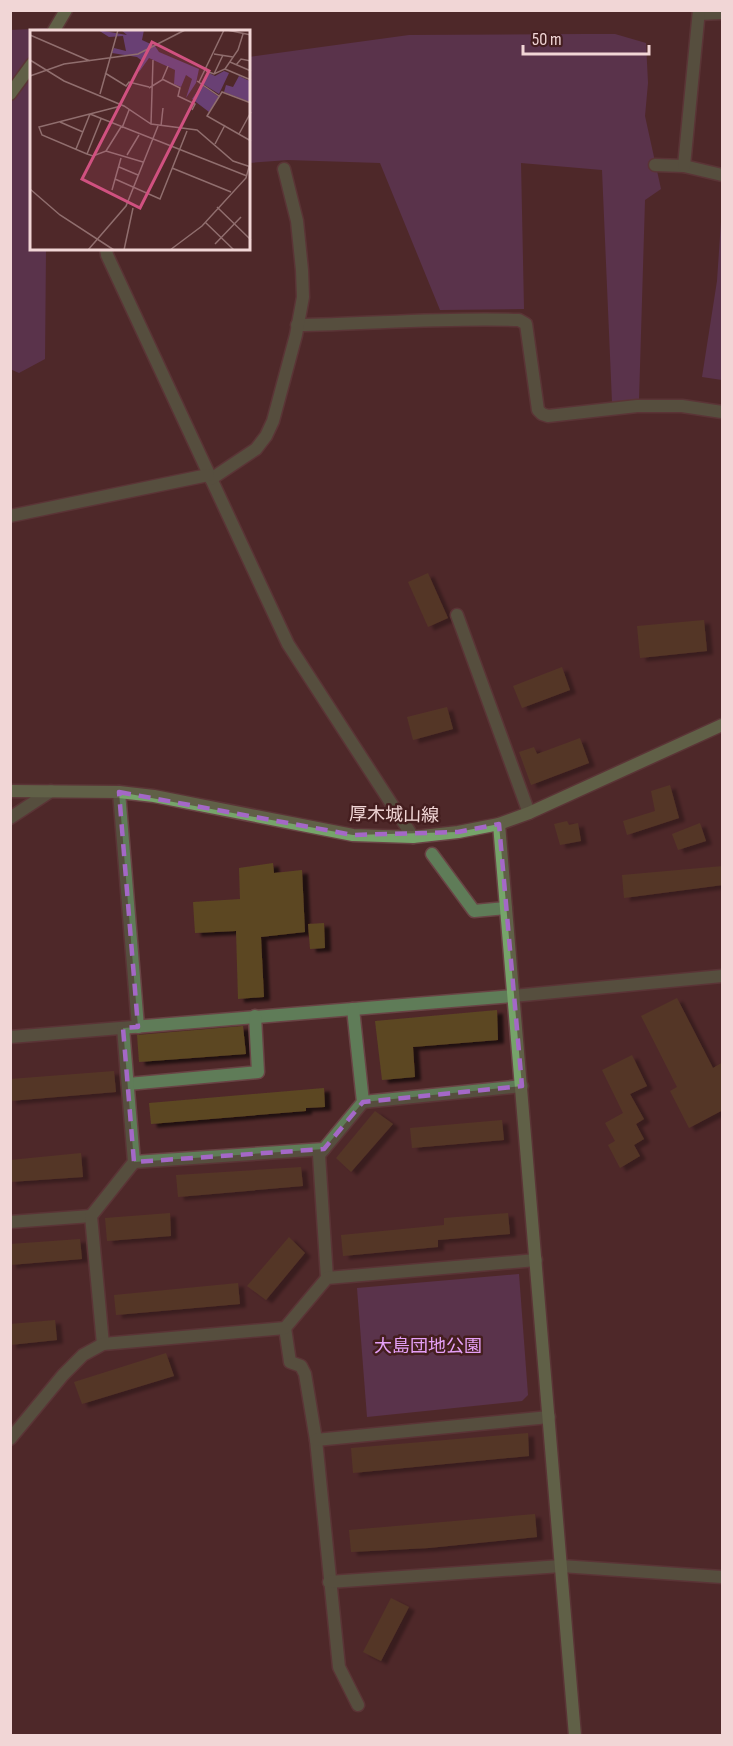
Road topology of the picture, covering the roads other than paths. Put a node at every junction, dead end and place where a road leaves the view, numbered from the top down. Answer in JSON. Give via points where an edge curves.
{"nodes":[{"id":1,"x":66,"y":10,"type":"edge"},
{"id":2,"x":699,"y":12,"type":"edge"},
{"id":3,"x":723,"y":13,"type":"edge"},
{"id":4,"x":54,"y":30,"type":"edge"},
{"id":5,"x":30,"y":67,"type":"edge"},
{"id":6,"x":10,"y":94,"type":"edge"},
{"id":7,"x":655,"y":165,"type":"dead end"},
{"id":8,"x":684,"y":166,"type":"junction"},
{"id":9,"x":284,"y":170,"type":"dead end"},
{"id":10,"x":723,"y":175,"type":"edge"},
{"id":11,"x":106,"y":250,"type":"edge"},
{"id":12,"x":297,"y":326,"type":"junction"},
{"id":13,"x":723,"y":411,"type":"edge"},
{"id":14,"x":210,"y":477,"type":"junction"},
{"id":15,"x":10,"y":516,"type":"edge"},
{"id":16,"x":457,"y":615,"type":"dead end"},
{"id":17,"x":723,"y":725,"type":"edge"},
{"id":18,"x":10,"y":791,"type":"edge"},
{"id":19,"x":51,"y":791,"type":"junction"},
{"id":20,"x":119,"y":792,"type":"junction"},
{"id":21,"x":529,"y":813,"type":"junction"},
{"id":22,"x":10,"y":818,"type":"edge"},
{"id":23,"x":499,"y":824,"type":"junction"},
{"id":24,"x":413,"y":837,"type":"junction"},
{"id":25,"x":432,"y":854,"type":"dead end"},
{"id":26,"x":506,"y":908,"type":"junction"},
{"id":27,"x":723,"y":976,"type":"edge"},
{"id":28,"x":513,"y":996,"type":"junction"},
{"id":29,"x":353,"y":1009,"type":"junction"},
{"id":30,"x":255,"y":1016,"type":"junction"},
{"id":31,"x":138,"y":1027,"type":"junction"},
{"id":32,"x":123,"y":1028,"type":"junction"},
{"id":33,"x":10,"y":1037,"type":"edge"},
{"id":34,"x":128,"y":1084,"type":"junction"},
{"id":35,"x":522,"y":1086,"type":"junction"},
{"id":36,"x":363,"y":1102,"type":"junction"},
{"id":37,"x":324,"y":1149,"type":"junction"},
{"id":38,"x":134,"y":1162,"type":"junction"},
{"id":39,"x":92,"y":1216,"type":"junction"},
{"id":40,"x":10,"y":1222,"type":"edge"},
{"id":41,"x":536,"y":1260,"type":"junction"},
{"id":42,"x":327,"y":1278,"type":"junction"},
{"id":43,"x":285,"y":1328,"type":"junction"},
{"id":44,"x":103,"y":1344,"type":"junction"},
{"id":45,"x":549,"y":1417,"type":"junction"},
{"id":46,"x":10,"y":1439,"type":"edge"},
{"id":47,"x":316,"y":1440,"type":"junction"},
{"id":48,"x":561,"y":1566,"type":"junction"},
{"id":49,"x":723,"y":1577,"type":"edge"},
{"id":50,"x":329,"y":1582,"type":"junction"},
{"id":51,"x":358,"y":1705,"type":"dead end"},
{"id":52,"x":575,"y":1736,"type":"edge"}],
"edges":[{"from":1,"to":4,"type":"street"},
{"from":2,"to":3,"type":"street"},
{"from":2,"to":8,"type":"street"},
{"from":5,"to":6,"type":"street"},
{"from":7,"to":8,"type":"street"},
{"from":8,"to":10,"type":"street"},
{"from":9,"to":12,"type":"street","via":[[297,220],[302,270],[303,297]]},
{"from":11,"to":14,"type":"street"},
{"from":12,"to":13,"type":"street","via":[[519,320],[526,324],[538,410],[545,415],[637,406]]},
{"from":12,"to":14,"type":"street","via":[[266,436],[256,449]]},
{"from":14,"to":15,"type":"street"},
{"from":14,"to":24,"type":"street","via":[[288,644]]},
{"from":16,"to":21,"type":"street"},
{"from":17,"to":21,"type":"street","name":"厚木城山線"},
{"from":18,"to":19,"type":"street","name":"厚木城山線"},
{"from":19,"to":20,"type":"street","name":"厚木城山線"},
{"from":19,"to":22,"type":"street"},
{"from":20,"to":24,"type":"street","name":"厚木城山線","via":[[187,801],[353,835]]},
{"from":20,"to":31,"type":"street"},
{"from":21,"to":23,"type":"street","name":"厚木城山線"},
{"from":23,"to":24,"type":"street","name":"厚木城山線"},
{"from":23,"to":26,"type":"street"},
{"from":25,"to":26,"type":"street","via":[[474,911]]},
{"from":26,"to":28,"type":"street"},
{"from":27,"to":28,"type":"street"},
{"from":28,"to":29,"type":"street"},
{"from":28,"to":35,"type":"street"},
{"from":29,"to":30,"type":"street"},
{"from":29,"to":36,"type":"street"},
{"from":30,"to":31,"type":"street"},
{"from":30,"to":34,"type":"street","via":[[258,1072]]},
{"from":31,"to":32,"type":"street"},
{"from":32,"to":33,"type":"street"},
{"from":32,"to":34,"type":"street"},
{"from":34,"to":38,"type":"street"},
{"from":35,"to":36,"type":"street"},
{"from":35,"to":41,"type":"street"},
{"from":36,"to":37,"type":"street"},
{"from":37,"to":38,"type":"street"},
{"from":37,"to":42,"type":"street","via":[[319,1155]]},
{"from":38,"to":39,"type":"street"},
{"from":39,"to":40,"type":"street"},
{"from":39,"to":44,"type":"street"},
{"from":41,"to":42,"type":"street"},
{"from":41,"to":45,"type":"street"},
{"from":42,"to":43,"type":"street"},
{"from":43,"to":44,"type":"street"},
{"from":43,"to":47,"type":"street","via":[[290,1362],[301,1366],[305,1374]]},
{"from":44,"to":46,"type":"street","via":[[83,1355],[63,1375]]},
{"from":45,"to":47,"type":"street"},
{"from":45,"to":48,"type":"street"},
{"from":47,"to":50,"type":"street"},
{"from":48,"to":49,"type":"street"},
{"from":48,"to":50,"type":"street"},
{"from":48,"to":52,"type":"street"},
{"from":50,"to":51,"type":"street","via":[[339,1668]]}]}
